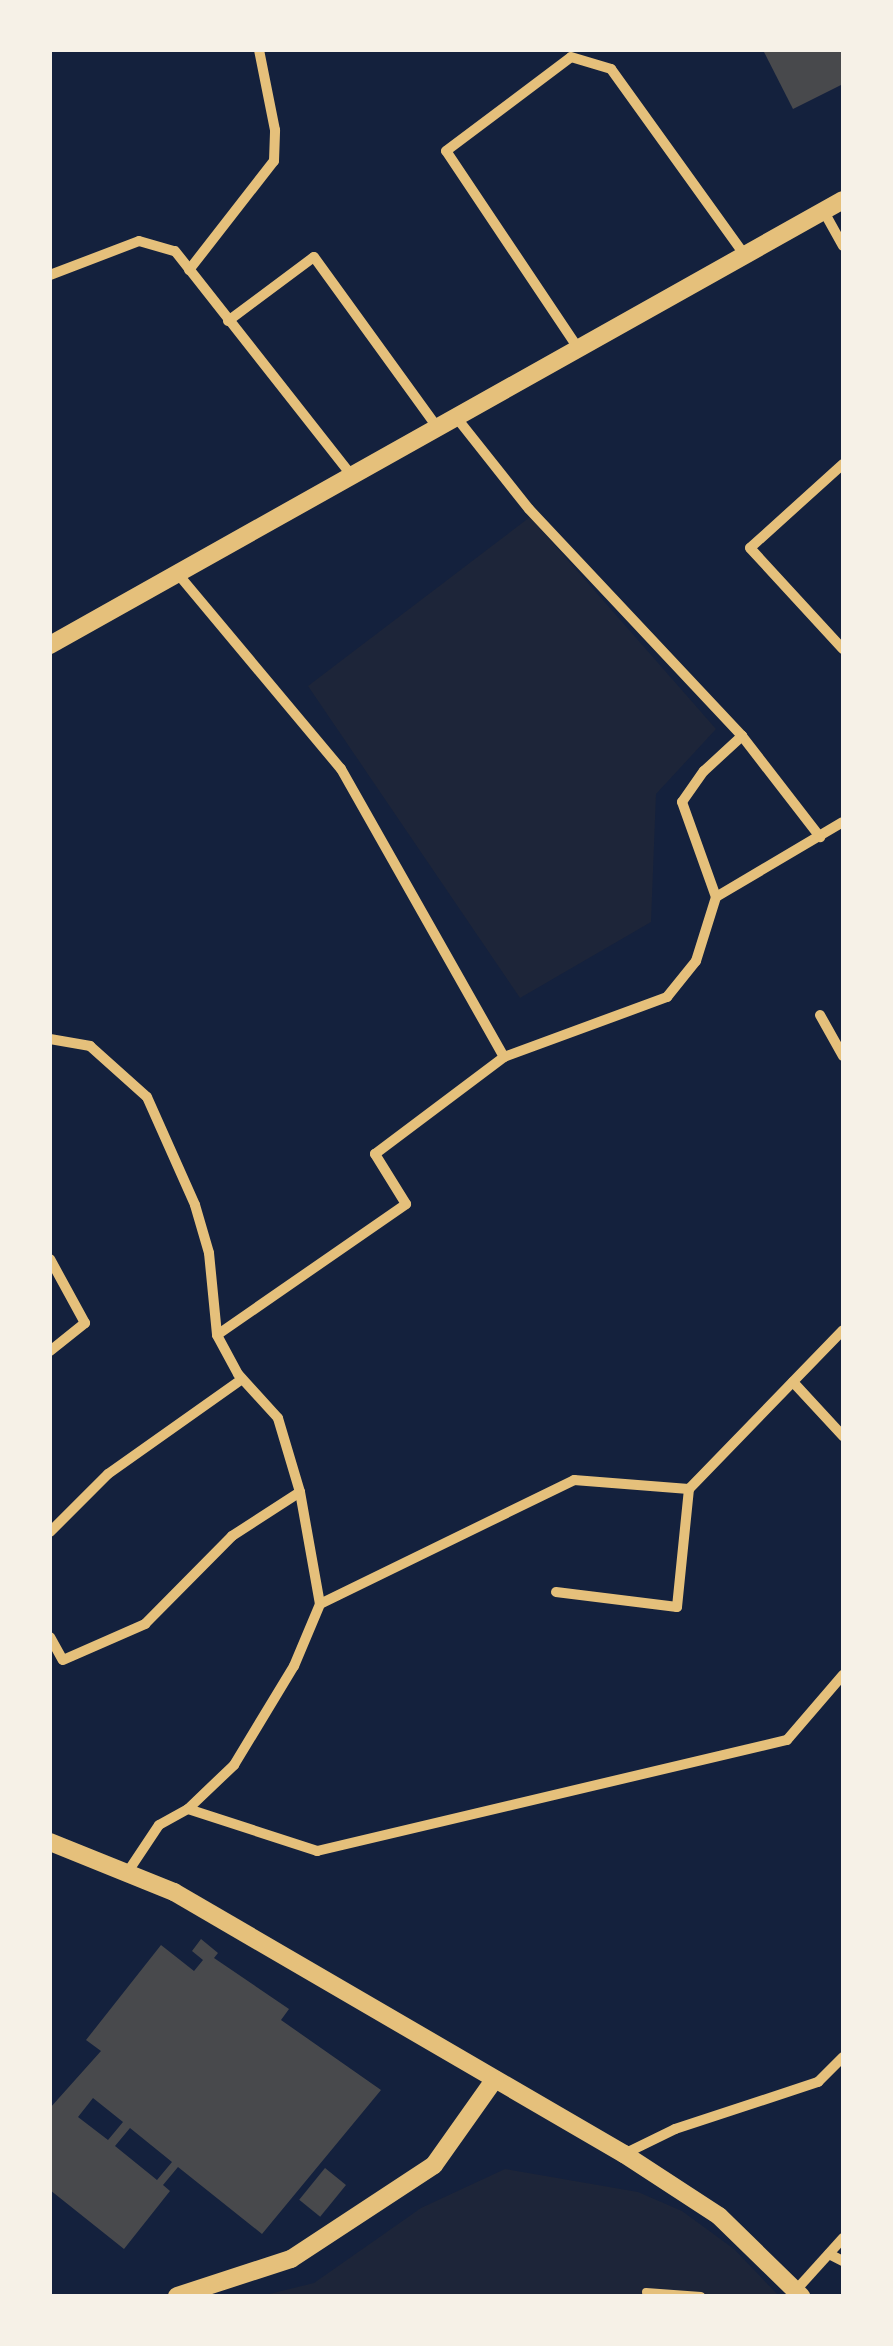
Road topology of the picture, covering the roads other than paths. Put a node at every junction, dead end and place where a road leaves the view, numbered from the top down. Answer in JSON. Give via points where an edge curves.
{"nodes":[{"id":1,"x":259,"y":50,"type":"edge"},
{"id":2,"x":843,"y":200,"type":"edge"},
{"id":3,"x":823,"y":210,"type":"junction"},
{"id":4,"x":843,"y":246,"type":"edge"},
{"id":5,"x":744,"y":254,"type":"junction"},
{"id":6,"x":190,"y":270,"type":"junction"},
{"id":7,"x":50,"y":275,"type":"edge"},
{"id":8,"x":228,"y":321,"type":"junction"},
{"id":9,"x":578,"y":348,"type":"junction"},
{"id":10,"x":456,"y":417,"type":"junction"},
{"id":11,"x":437,"y":427,"type":"junction"},
{"id":12,"x":843,"y":464,"type":"edge"},
{"id":13,"x":351,"y":475,"type":"junction"},
{"id":14,"x":176,"y":573,"type":"junction"},
{"id":15,"x":50,"y":646,"type":"edge"},
{"id":16,"x":843,"y":649,"type":"edge"},
{"id":17,"x":742,"y":736,"type":"junction"},
{"id":18,"x":843,"y":822,"type":"edge"},
{"id":19,"x":820,"y":837,"type":"junction"},
{"id":20,"x":716,"y":897,"type":"junction"},
{"id":21,"x":820,"y":1015,"type":"dead end"},
{"id":22,"x":50,"y":1039,"type":"edge"},
{"id":23,"x":843,"y":1056,"type":"edge"},
{"id":24,"x":504,"y":1057,"type":"junction"},
{"id":25,"x":50,"y":1259,"type":"edge"},
{"id":26,"x":843,"y":1330,"type":"edge"},
{"id":27,"x":217,"y":1335,"type":"junction"},
{"id":28,"x":50,"y":1351,"type":"edge"},
{"id":29,"x":242,"y":1379,"type":"junction"},
{"id":30,"x":793,"y":1382,"type":"junction"},
{"id":31,"x":843,"y":1436,"type":"edge"},
{"id":32,"x":690,"y":1490,"type":"junction"},
{"id":33,"x":300,"y":1492,"type":"junction"},
{"id":34,"x":50,"y":1532,"type":"edge"},
{"id":35,"x":556,"y":1592,"type":"dead end"},
{"id":36,"x":320,"y":1604,"type":"junction"},
{"id":37,"x":50,"y":1637,"type":"edge"},
{"id":38,"x":843,"y":1674,"type":"edge"},
{"id":39,"x":188,"y":1808,"type":"junction"},
{"id":40,"x":50,"y":1842,"type":"edge"},
{"id":41,"x":129,"y":1870,"type":"junction"},
{"id":42,"x":843,"y":2057,"type":"edge"},
{"id":43,"x":495,"y":2079,"type":"junction"},
{"id":44,"x":624,"y":2154,"type":"junction"},
{"id":45,"x":843,"y":2238,"type":"edge"},
{"id":46,"x":829,"y":2254,"type":"junction"},
{"id":47,"x":843,"y":2261,"type":"edge"},
{"id":48,"x":646,"y":2292,"type":"dead end"},
{"id":49,"x":798,"y":2293,"type":"edge"},
{"id":50,"x":177,"y":2296,"type":"edge"},
{"id":51,"x":701,"y":2296,"type":"edge"}],
"edges":[{"from":1,"to":6,"type":"street","via":[[275,130],[274,161]]},
{"from":2,"to":3,"type":"street"},
{"from":3,"to":4,"type":"street"},
{"from":3,"to":5,"type":"street"},
{"from":5,"to":9,"type":"street"},
{"from":5,"to":9,"type":"street","via":[[611,69],[571,57],[446,152]]},
{"from":6,"to":7,"type":"street","via":[[175,251],[139,241]]},
{"from":6,"to":8,"type":"street"},
{"from":8,"to":11,"type":"street","via":[[314,257]]},
{"from":8,"to":13,"type":"street"},
{"from":9,"to":10,"type":"street"},
{"from":10,"to":11,"type":"street"},
{"from":10,"to":17,"type":"street","via":[[529,509]]},
{"from":11,"to":13,"type":"street"},
{"from":12,"to":16,"type":"street","via":[[750,548]]},
{"from":13,"to":14,"type":"street"},
{"from":14,"to":15,"type":"street"},
{"from":14,"to":24,"type":"street","via":[[340,769]]},
{"from":17,"to":19,"type":"street"},
{"from":17,"to":20,"type":"street","via":[[682,802]]},
{"from":18,"to":19,"type":"street"},
{"from":19,"to":20,"type":"street"},
{"from":20,"to":24,"type":"street","via":[[696,961],[668,997]]},
{"from":21,"to":23,"type":"street"},
{"from":22,"to":27,"type":"street","via":[[90,1046],[147,1097],[204,1237]]},
{"from":24,"to":27,"type":"street","via":[[375,1154],[406,1204]]},
{"from":25,"to":28,"type":"street","via":[[85,1323]]},
{"from":26,"to":30,"type":"street"},
{"from":27,"to":29,"type":"street"},
{"from":29,"to":33,"type":"street","via":[[278,1418]]},
{"from":29,"to":34,"type":"street","via":[[108,1474]]},
{"from":30,"to":31,"type":"street"},
{"from":30,"to":32,"type":"street"},
{"from":32,"to":35,"type":"street","via":[[677,1607]]},
{"from":32,"to":36,"type":"street","via":[[574,1480]]},
{"from":33,"to":36,"type":"street"},
{"from":33,"to":37,"type":"street","via":[[232,1536],[145,1624],[63,1660]]},
{"from":36,"to":39,"type":"street","via":[[294,1666],[234,1766]]},
{"from":38,"to":39,"type":"street","via":[[787,1740],[317,1850]]},
{"from":39,"to":41,"type":"street","via":[[159,1824]]},
{"from":40,"to":41,"type":"street"},
{"from":41,"to":43,"type":"street"},
{"from":42,"to":44,"type":"street","via":[[818,2082],[675,2129]]},
{"from":43,"to":44,"type":"street"},
{"from":43,"to":50,"type":"street","via":[[434,2165],[291,2259]]},
{"from":44,"to":49,"type":"street","via":[[719,2216]]},
{"from":45,"to":46,"type":"street"},
{"from":46,"to":47,"type":"street"},
{"from":46,"to":49,"type":"street"},
{"from":48,"to":51,"type":"lane"}]}
